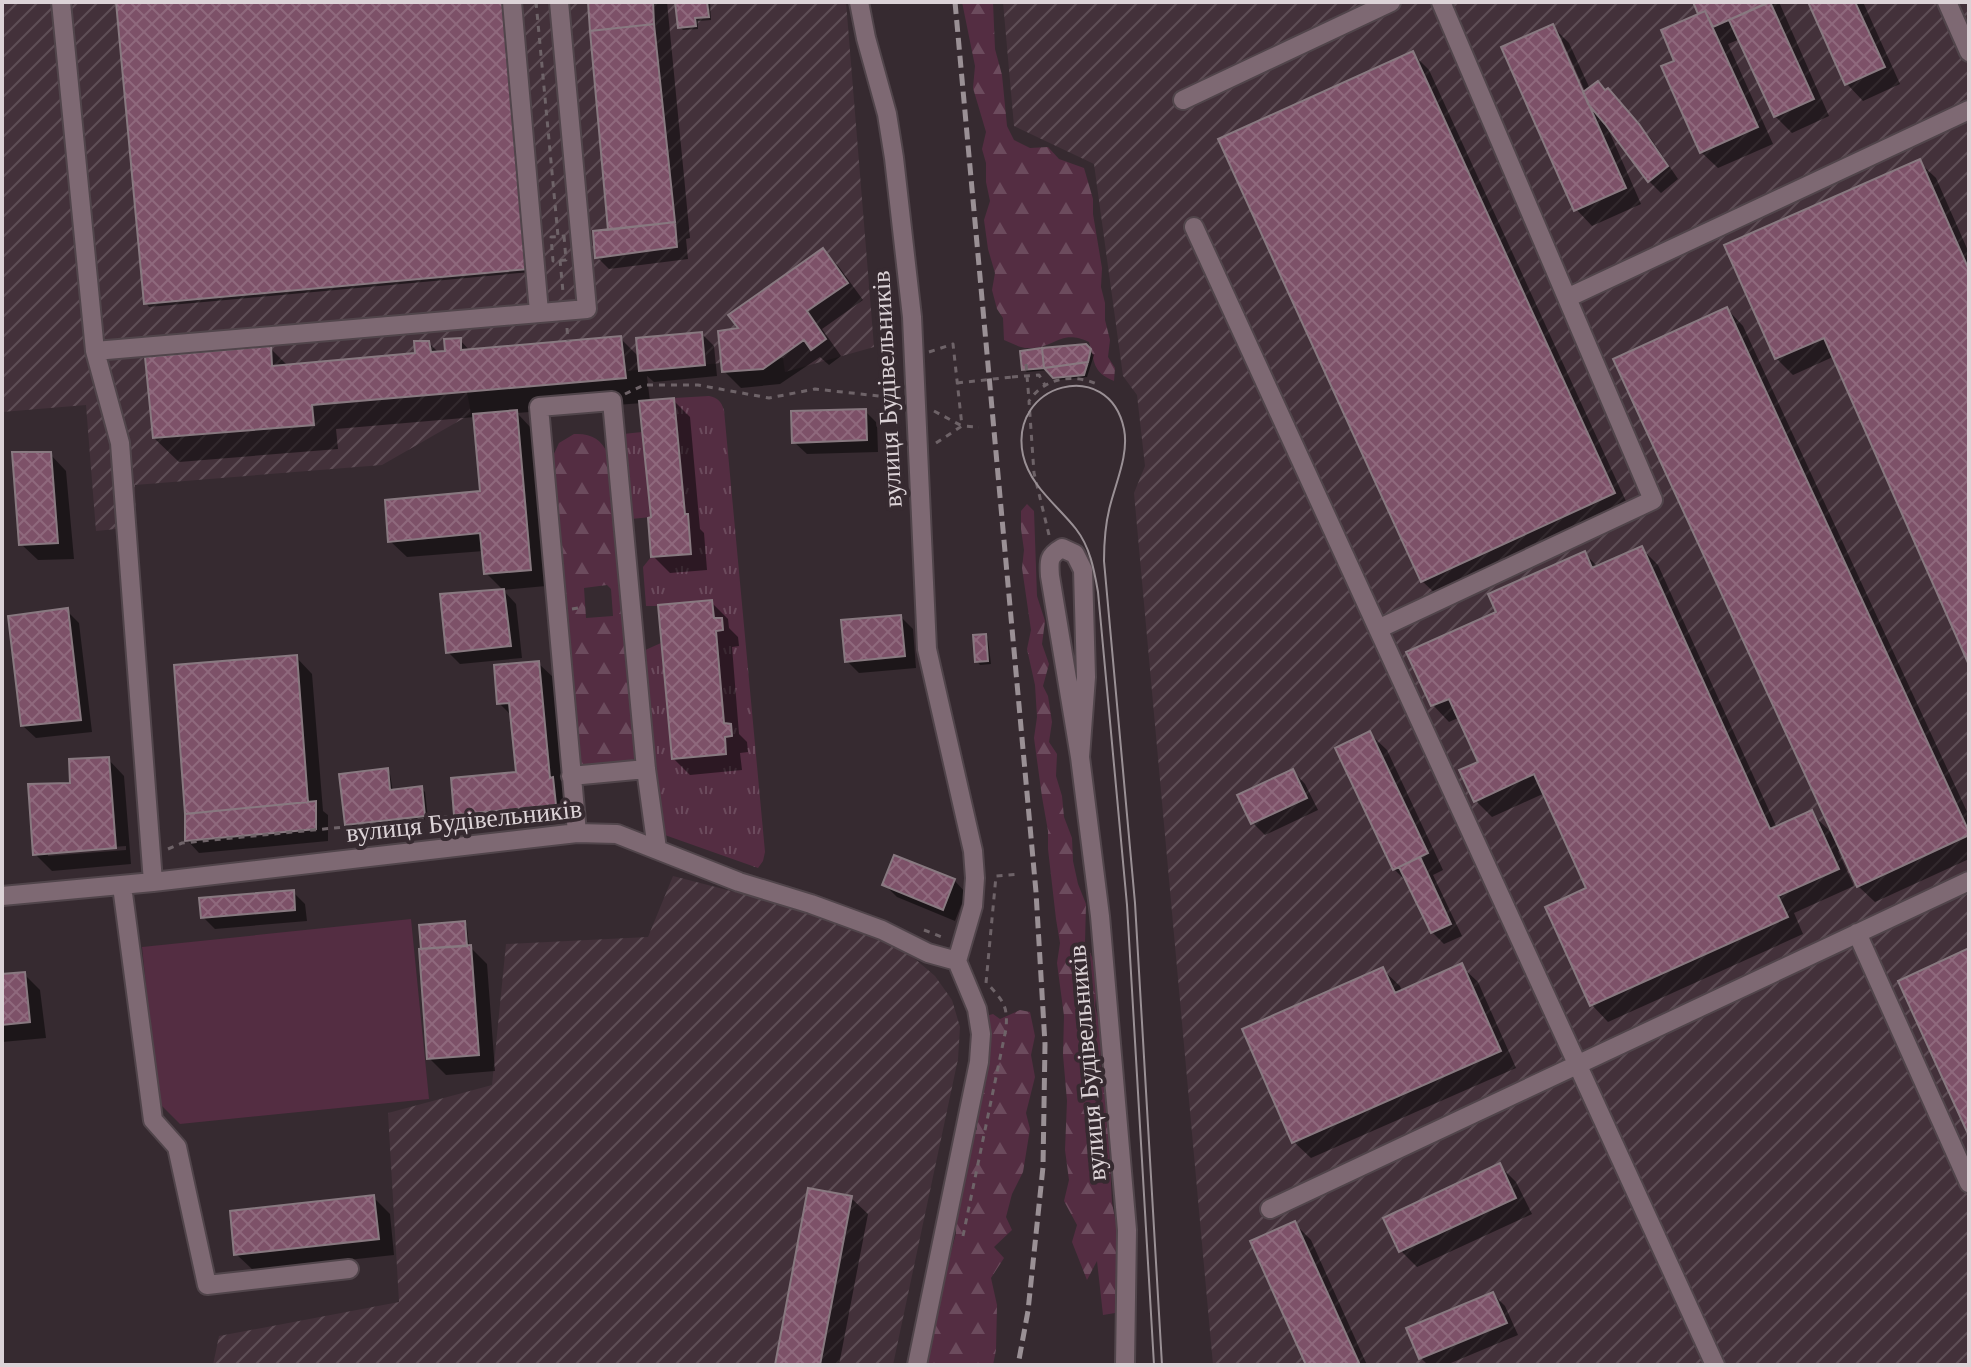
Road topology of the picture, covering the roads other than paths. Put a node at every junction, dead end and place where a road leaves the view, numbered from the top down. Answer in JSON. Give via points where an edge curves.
{"nodes":[{"id":1,"x":61,"y":2,"type":"edge"},
{"id":2,"x":512,"y":2,"type":"edge"},
{"id":3,"x":559,"y":2,"type":"edge"},
{"id":4,"x":859,"y":2,"type":"edge"},
{"id":5,"x":1391,"y":2,"type":"edge"},
{"id":6,"x":1441,"y":2,"type":"edge"},
{"id":7,"x":1947,"y":2,"type":"edge"},
{"id":8,"x":1969,"y":52,"type":"edge"},
{"id":9,"x":1183,"y":100,"type":"dead end"},
{"id":10,"x":1969,"y":110,"type":"edge"},
{"id":11,"x":1194,"y":227,"type":"dead end"},
{"id":12,"x":1567,"y":298,"type":"junction"},
{"id":13,"x":539,"y":312,"type":"junction"},
{"id":14,"x":95,"y":351,"type":"junction"},
{"id":15,"x":1378,"y":629,"type":"junction"},
{"id":16,"x":1080,"y":757,"type":"junction"},
{"id":17,"x":646,"y":769,"type":"junction"},
{"id":18,"x":571,"y":776,"type":"junction"},
{"id":19,"x":577,"y":833,"type":"junction"},
{"id":20,"x":657,"y":849,"type":"junction"},
{"id":21,"x":1969,"y":881,"type":"edge"},
{"id":22,"x":153,"y":882,"type":"junction"},
{"id":23,"x":122,"y":886,"type":"junction"},
{"id":24,"x":2,"y":896,"type":"edge"},
{"id":25,"x":1857,"y":933,"type":"junction"},
{"id":26,"x":958,"y":958,"type":"junction"},
{"id":27,"x":1578,"y":1064,"type":"junction"},
{"id":28,"x":1969,"y":1183,"type":"edge"},
{"id":29,"x":1270,"y":1209,"type":"dead end"},
{"id":30,"x":349,"y":1269,"type":"dead end"},
{"id":31,"x":917,"y":1365,"type":"edge"},
{"id":32,"x":1125,"y":1365,"type":"edge"},
{"id":33,"x":1715,"y":1365,"type":"edge"}],
"edges":[{"from":1,"to":14,"type":"street"},
{"from":2,"to":13,"type":"street"},
{"from":3,"to":13,"type":"street","via":[[587,309]]},
{"from":4,"to":26,"type":"street","name":"вулиця Будівельників","via":[[887,114],[912,317],[927,649],[973,851],[973,906]]},
{"from":5,"to":9,"type":"street"},
{"from":6,"to":12,"type":"street"},
{"from":7,"to":8,"type":"street"},
{"from":10,"to":12,"type":"street"},
{"from":11,"to":15,"type":"street"},
{"from":12,"to":15,"type":"street","via":[[1653,500]]},
{"from":13,"to":14,"type":"street"},
{"from":14,"to":22,"type":"street","via":[[120,443]]},
{"from":15,"to":27,"type":"street"},
{"from":16,"to":16,"type":"street","name":"вулиця Будівельників","via":[[1086,677],[1083,570],[1075,554],[1062,548],[1049,561],[1050,576]]},
{"from":16,"to":32,"type":"street","name":"вулиця Будівельників","via":[[1100,916],[1127,1230]]},
{"from":17,"to":18,"type":"street"},
{"from":17,"to":18,"type":"street","via":[[612,401],[539,407]]},
{"from":17,"to":20,"type":"street"},
{"from":18,"to":19,"type":"street"},
{"from":19,"to":20,"type":"street","name":"вулиця Будівельників","via":[[617,834]]},
{"from":19,"to":22,"type":"street","name":"вулиця Будівельників"},
{"from":20,"to":26,"type":"street","name":"вулиця Будівельників","via":[[882,930],[928,953]]},
{"from":21,"to":25,"type":"street"},
{"from":22,"to":23,"type":"street","name":"вулиця Будівельників"},
{"from":23,"to":24,"type":"street","name":"вулиця Будівельників"},
{"from":23,"to":30,"type":"street","via":[[153,1120],[177,1147],[207,1285]]},
{"from":25,"to":27,"type":"street"},
{"from":25,"to":28,"type":"street"},
{"from":26,"to":31,"type":"street","via":[[977,1009],[979,1062]]},
{"from":27,"to":29,"type":"street"},
{"from":27,"to":33,"type":"street"}]}
